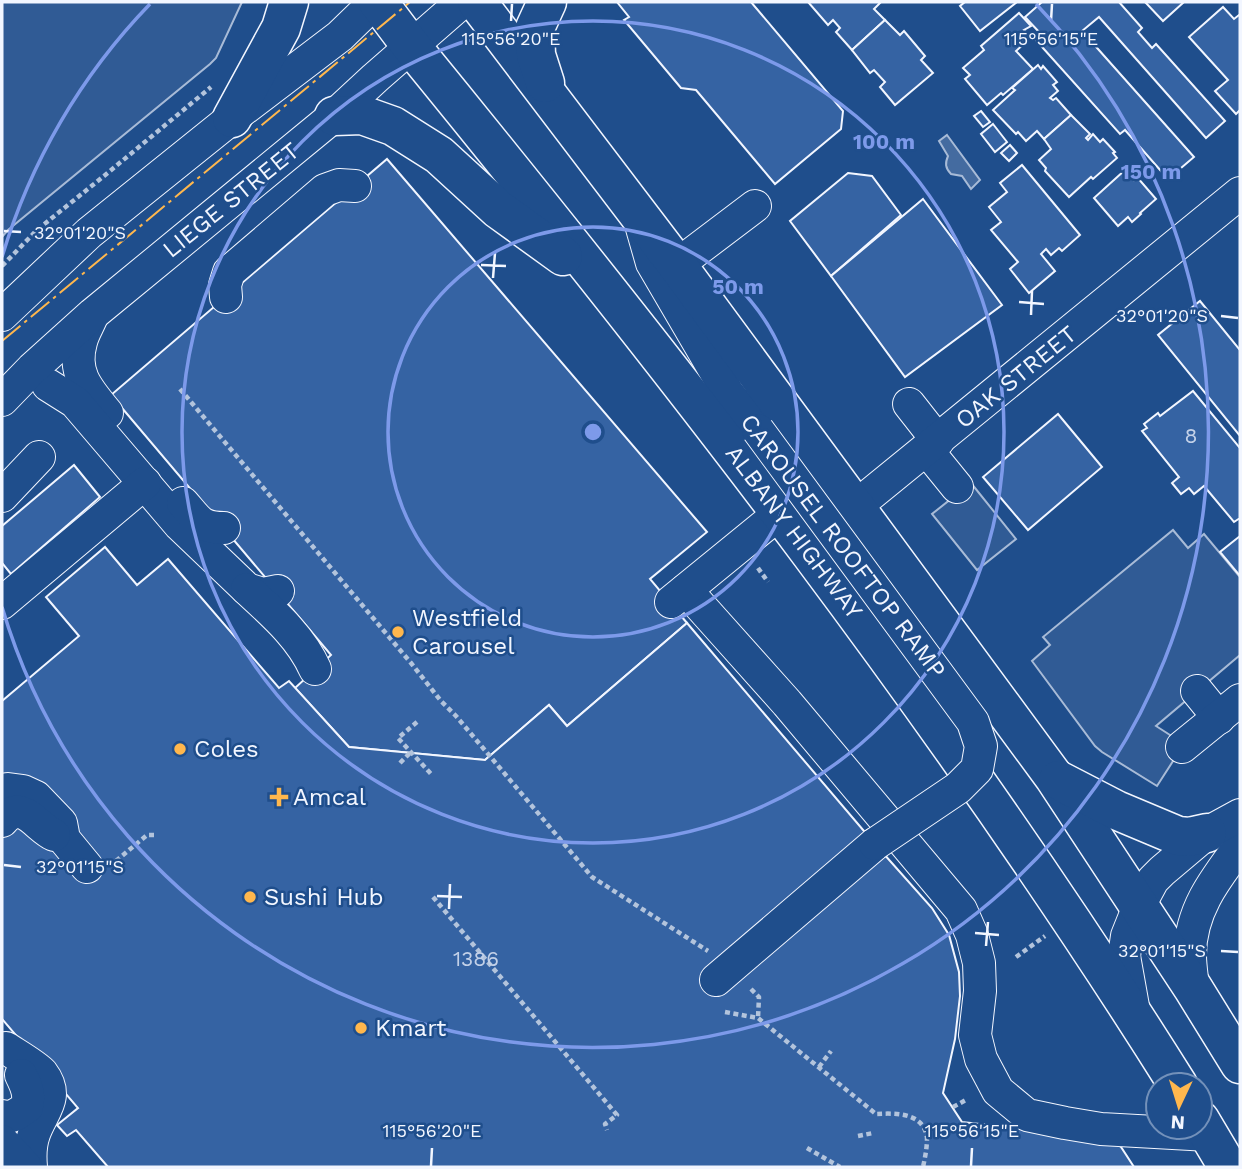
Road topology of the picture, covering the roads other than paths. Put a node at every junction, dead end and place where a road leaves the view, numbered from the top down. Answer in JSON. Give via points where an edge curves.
{"nodes":[{"id":1,"x":289,"y":2,"type":"edge"},
{"id":2,"x":376,"y":2,"type":"edge"},
{"id":3,"x":462,"y":2,"type":"edge"},
{"id":4,"x":477,"y":2,"type":"edge"},
{"id":5,"x":547,"y":2,"type":"edge"},
{"id":6,"x":411,"y":46,"type":"junction"},
{"id":7,"x":550,"y":95,"type":"junction"},
{"id":8,"x":334,"y":116,"type":"junction"},
{"id":9,"x":232,"y":118,"type":"junction"},
{"id":10,"x":355,"y":186,"type":"dead end"},
{"id":11,"x":1240,"y":193,"type":"edge"},
{"id":12,"x":755,"y":206,"type":"dead end"},
{"id":13,"x":637,"y":213,"type":"junction"},
{"id":14,"x":677,"y":265,"type":"junction"},
{"id":15,"x":604,"y":286,"type":"junction"},
{"id":16,"x":226,"y":297,"type":"dead end"},
{"id":17,"x":93,"y":314,"type":"junction"},
{"id":18,"x":2,"y":316,"type":"edge"},
{"id":19,"x":40,"y":377,"type":"junction"},
{"id":20,"x":2,"y":400,"type":"edge"},
{"id":21,"x":909,"y":404,"type":"dead end"},
{"id":22,"x":932,"y":445,"type":"junction"},
{"id":23,"x":39,"y":457,"type":"dead end"},
{"id":24,"x":957,"y":486,"type":"dead end"},
{"id":25,"x":138,"y":489,"type":"junction"},
{"id":26,"x":2,"y":496,"type":"edge"},
{"id":27,"x":855,"y":507,"type":"junction"},
{"id":28,"x":780,"y":513,"type":"junction"},
{"id":29,"x":224,"y":527,"type":"dead end"},
{"id":30,"x":247,"y":589,"type":"junction"},
{"id":31,"x":278,"y":591,"type":"dead end"},
{"id":32,"x":2,"y":603,"type":"edge"},
{"id":33,"x":312,"y":652,"type":"dead end"},
{"id":34,"x":1197,"y":691,"type":"dead end"},
{"id":35,"x":1230,"y":709,"type":"edge"},
{"id":36,"x":1182,"y":747,"type":"dead end"},
{"id":37,"x":1054,"y":777,"type":"junction"},
{"id":38,"x":3,"y":811,"type":"edge"},
{"id":39,"x":1240,"y":815,"type":"edge"},
{"id":40,"x":1224,"y":840,"type":"edge"},
{"id":41,"x":87,"y":867,"type":"dead end"},
{"id":42,"x":1133,"y":921,"type":"junction"},
{"id":43,"x":722,"y":974,"type":"road end"},
{"id":44,"x":1193,"y":988,"type":"junction"},
{"id":45,"x":1135,"y":1017,"type":"junction"},
{"id":46,"x":4,"y":1045,"type":"edge"},
{"id":47,"x":1240,"y":1064,"type":"edge"},
{"id":48,"x":1169,"y":1071,"type":"edge"},
{"id":49,"x":34,"y":1079,"type":"junction"},
{"id":50,"x":2,"y":1116,"type":"edge"},
{"id":51,"x":1144,"y":1129,"type":"edge"},
{"id":52,"x":2,"y":1141,"type":"edge"},
{"id":53,"x":1213,"y":1141,"type":"edge"},
{"id":54,"x":28,"y":1167,"type":"edge"},
{"id":55,"x":1228,"y":1167,"type":"edge"}],
"edges":[{"from":1,"to":9,"type":"highway","via":[[281,28]]},
{"from":2,"to":6,"type":"highway","name":"ALBANY HIGHWAY"},
{"from":2,"to":9,"type":"street","via":[[341,36]]},
{"from":3,"to":6,"type":"street","name":"LIEGE STREET"},
{"from":4,"to":7,"type":"highway"},
{"from":5,"to":7,"type":"highway","via":[[535,28],[536,55]]},
{"from":6,"to":8,"type":"street","name":"LIEGE STREET"},
{"from":6,"to":15,"type":"highway","name":"ALBANY HIGHWAY"},
{"from":7,"to":13,"type":"highway"},
{"from":8,"to":15,"type":"highway","via":[[362,115],[393,126],[439,155],[498,209]]},
{"from":8,"to":17,"type":"street","name":"LIEGE STREET"},
{"from":9,"to":18,"type":"street","via":[[89,233]]},
{"from":10,"to":16,"type":"street","via":[[325,190],[229,272]]},
{"from":11,"to":22,"type":"street","name":"OAK STREET"},
{"from":12,"to":14,"type":"street"},
{"from":13,"to":14,"type":"highway"},
{"from":13,"to":43,"type":"street","name":"CAROUSEL ROOFTOP RAMP","bridge":true,"via":[[652,263],[727,393],[973,722],[981,746],[977,769],[958,788],[874,844]]},
{"from":14,"to":27,"type":"highway"},
{"from":15,"to":28,"type":"highway","name":"ALBANY HIGHWAY"},
{"from":17,"to":19,"type":"street","name":"LIEGE STREET"},
{"from":17,"to":29,"type":"street","via":[[81,341],[78,366],[85,387],[198,520],[208,528]]},
{"from":19,"to":20,"type":"street","name":"LIEGE STREET"},
{"from":19,"to":25,"type":"street","via":[[61,412]]},
{"from":21,"to":22,"type":"street"},
{"from":22,"to":24,"type":"street"},
{"from":22,"to":27,"type":"street","name":"OAK STREET"},
{"from":23,"to":26,"type":"street"},
{"from":25,"to":30,"type":"street","via":[[147,512],[180,525]]},
{"from":25,"to":32,"type":"street"},
{"from":27,"to":37,"type":"highway"},
{"from":28,"to":45,"type":"highway","name":"ALBANY HIGHWAY","via":[[939,727]]},
{"from":28,"to":51,"type":"street","via":[[678,596],[796,713],[961,910],[979,962],[975,1035],[981,1059],[998,1091],[1027,1115],[1101,1129]]},
{"from":30,"to":31,"type":"street","via":[[263,594]]},
{"from":30,"to":33,"type":"street"},
{"from":34,"to":35,"type":"street"},
{"from":35,"to":36,"type":"street"},
{"from":37,"to":40,"type":"highway","via":[[1178,836]]},
{"from":37,"to":42,"type":"highway"},
{"from":38,"to":41,"type":"street","via":[[8,789],[36,797],[61,823],[64,839]]},
{"from":39,"to":40,"type":"street"},
{"from":40,"to":42,"type":"street","via":[[1153,880]]},
{"from":40,"to":44,"type":"street","via":[[1219,874],[1200,903],[1191,934]]},
{"from":42,"to":44,"type":"highway"},
{"from":42,"to":45,"type":"street","via":[[1124,956]]},
{"from":44,"to":47,"type":"highway"},
{"from":45,"to":48,"type":"highway","name":"ALBANY HIGHWAY"},
{"from":46,"to":49,"type":"street"},
{"from":49,"to":50,"type":"street","via":[[27,1107],[16,1115]]},
{"from":49,"to":54,"type":"street","via":[[50,1090],[50,1101],[33,1135]]},
{"from":52,"to":54,"type":"street"},
{"from":53,"to":55,"type":"highway"}]}
